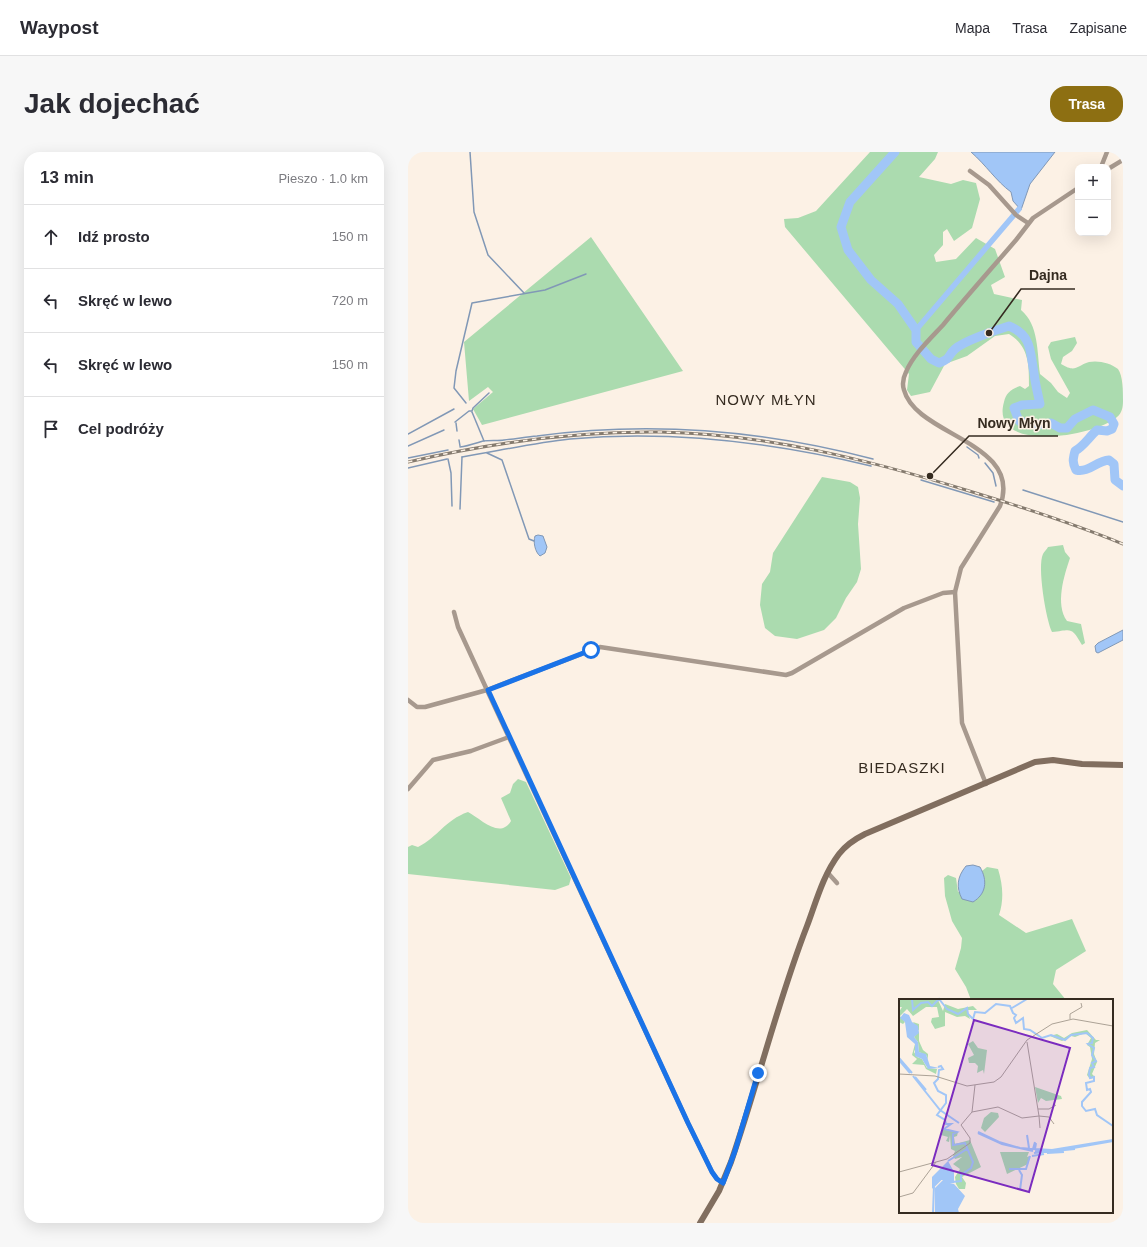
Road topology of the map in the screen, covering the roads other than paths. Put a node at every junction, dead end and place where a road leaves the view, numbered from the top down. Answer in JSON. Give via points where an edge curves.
{"nodes":[{"id":1,"x":1107,"y":152,"type":"edge"},
{"id":2,"x":1123,"y":160,"type":"edge"},
{"id":3,"x":1102,"y":164,"type":"edge"},
{"id":4,"x":1111,"y":167,"type":"edge"},
{"id":5,"x":970,"y":171,"type":"dead end"},
{"id":6,"x":1075,"y":190,"type":"edge"},
{"id":7,"x":1028,"y":223,"type":"junction"},
{"id":8,"x":955,"y":592,"type":"junction"},
{"id":9,"x":454,"y":612,"type":"dead end"},
{"id":10,"x":488,"y":690,"type":"junction"},
{"id":11,"x":408,"y":700,"type":"edge"},
{"id":12,"x":509,"y":737,"type":"junction"},
{"id":13,"x":1123,"y":765,"type":"edge"},
{"id":14,"x":986,"y":784,"type":"junction"},
{"id":15,"x":408,"y":789,"type":"edge"},
{"id":16,"x":828,"y":873,"type":"junction"},
{"id":17,"x":837,"y":883,"type":"dead end"},
{"id":18,"x":723,"y":1183,"type":"junction"},
{"id":19,"x":700,"y":1223,"type":"edge"}],
"edges":[{"from":1,"to":3,"type":"street"},
{"from":2,"to":4,"type":"street"},
{"from":5,"to":7,"type":"street","via":[[989,185],[1016,216]]},
{"from":6,"to":7,"type":"street","via":[[1041,211]]},
{"from":7,"to":8,"type":"street","via":[[930,340],[906,371],[903,379],[903,389],[909,403],[988,457],[1002,481],[1003,495],[1000,506],[961,568]]},
{"from":8,"to":10,"type":"street","via":[[943,592],[904,608],[786,675],[600,647]]},
{"from":8,"to":14,"type":"street","via":[[962,723]]},
{"from":9,"to":10,"type":"street","via":[[458,627]]},
{"from":10,"to":11,"type":"street","via":[[425,707],[417,707]]},
{"from":10,"to":12,"type":"street"},
{"from":12,"to":15,"type":"street","via":[[471,751],[433,760]]},
{"from":12,"to":18,"type":"street","via":[[688,1123],[712,1172]]},
{"from":13,"to":14,"type":"main road","via":[[1042,761]]},
{"from":14,"to":16,"type":"main road","via":[[859,837],[842,850]]},
{"from":16,"to":17,"type":"street"},
{"from":16,"to":18,"type":"main road","via":[[787,978]]},
{"from":18,"to":19,"type":"main road"}]}
